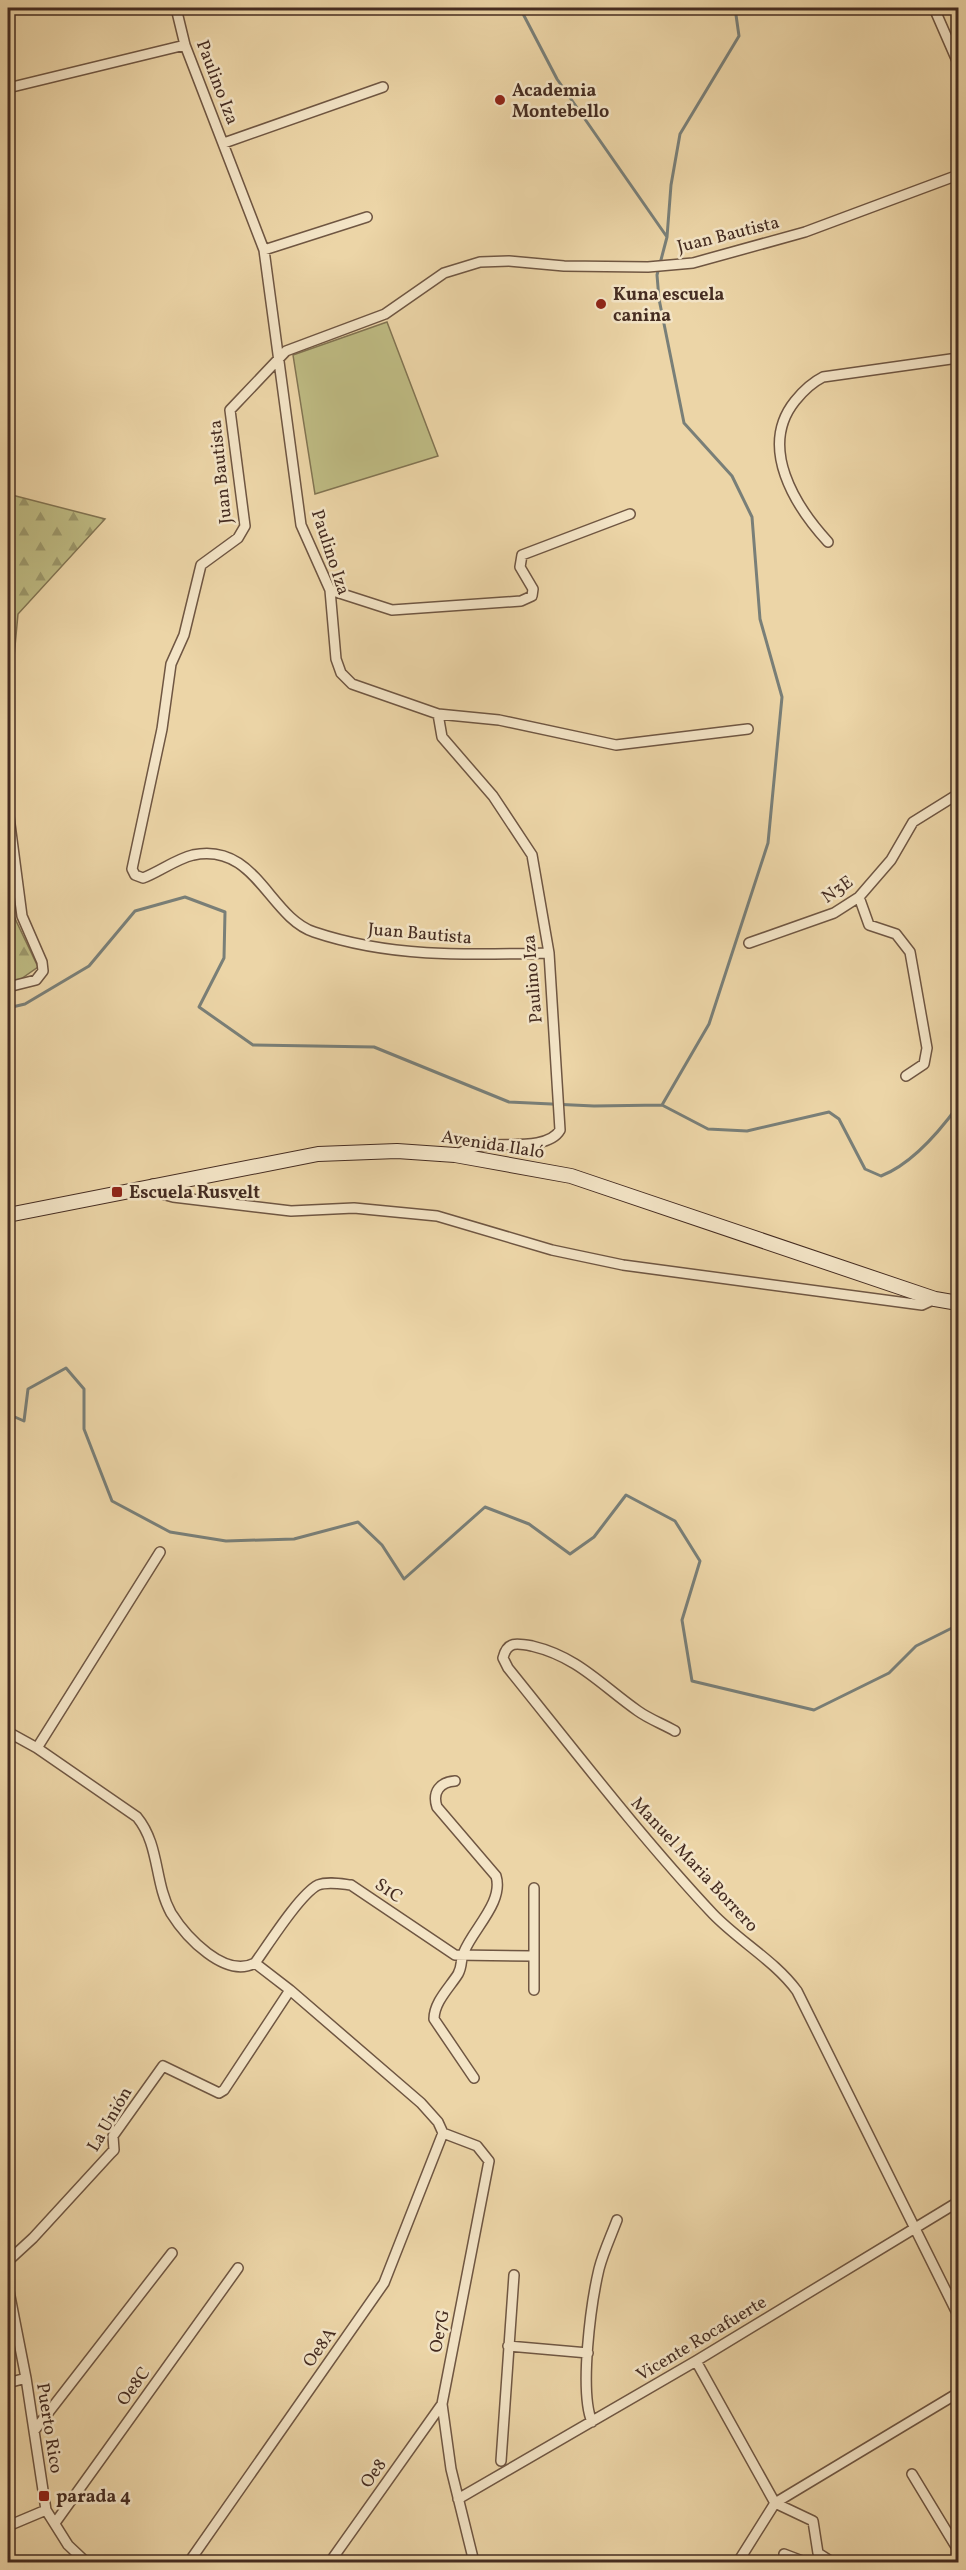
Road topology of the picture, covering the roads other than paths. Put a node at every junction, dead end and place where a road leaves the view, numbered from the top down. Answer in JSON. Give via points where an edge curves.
{"nodes":[{"id":1,"x":176,"y":8,"type":"edge"},
{"id":2,"x":934,"y":8,"type":"edge"},
{"id":3,"x":185,"y":45,"type":"junction"},
{"id":4,"x":958,"y":63,"type":"edge"},
{"id":5,"x":383,"y":87,"type":"dead end"},
{"id":6,"x":8,"y":88,"type":"edge"},
{"id":7,"x":224,"y":143,"type":"junction"},
{"id":8,"x":958,"y":175,"type":"edge"},
{"id":9,"x":367,"y":217,"type":"dead end"},
{"id":10,"x":264,"y":250,"type":"junction"},
{"id":11,"x":279,"y":356,"type":"junction"},
{"id":12,"x":958,"y":358,"type":"edge"},
{"id":13,"x":630,"y":514,"type":"dead end"},
{"id":14,"x":828,"y":542,"type":"dead end"},
{"id":15,"x":330,"y":590,"type":"junction"},
{"id":16,"x":438,"y":714,"type":"junction"},
{"id":17,"x":748,"y":729,"type":"dead end"},
{"id":18,"x":958,"y":794,"type":"edge"},
{"id":19,"x":8,"y":809,"type":"edge"},
{"id":20,"x":859,"y":897,"type":"junction"},
{"id":21,"x":749,"y":943,"type":"dead end"},
{"id":22,"x":549,"y":952,"type":"junction"},
{"id":23,"x":8,"y":987,"type":"edge"},
{"id":24,"x":906,"y":1076,"type":"dead end"},
{"id":25,"x":455,"y":1155,"type":"junction"},
{"id":26,"x":153,"y":1184,"type":"junction"},
{"id":27,"x":8,"y":1215,"type":"edge"},
{"id":28,"x":935,"y":1299,"type":"junction"},
{"id":29,"x":958,"y":1303,"type":"edge"},
{"id":30,"x":160,"y":1552,"type":"dead end"},
{"id":31,"x":675,"y":1731,"type":"dead end"},
{"id":32,"x":8,"y":1732,"type":"edge"},
{"id":33,"x":37,"y":1748,"type":"junction"},
{"id":34,"x":455,"y":1781,"type":"dead end"},
{"id":35,"x":534,"y":1888,"type":"dead end"},
{"id":36,"x":532,"y":1956,"type":"junction"},
{"id":37,"x":462,"y":1957,"type":"junction"},
{"id":38,"x":255,"y":1963,"type":"junction"},
{"id":39,"x":290,"y":1990,"type":"junction"},
{"id":40,"x":534,"y":1990,"type":"dead end"},
{"id":41,"x":474,"y":2078,"type":"dead end"},
{"id":42,"x":443,"y":2133,"type":"junction"},
{"id":43,"x":958,"y":2202,"type":"edge"},
{"id":44,"x":616,"y":2220,"type":"dead end"},
{"id":45,"x":916,"y":2228,"type":"junction"},
{"id":46,"x":172,"y":2253,"type":"dead end"},
{"id":47,"x":8,"y":2261,"type":"edge"},
{"id":48,"x":238,"y":2268,"type":"dead end"},
{"id":49,"x":514,"y":2275,"type":"dead end"},
{"id":50,"x":8,"y":2286,"type":"edge"},
{"id":51,"x":958,"y":2315,"type":"edge"},
{"id":52,"x":508,"y":2346,"type":"junction"},
{"id":53,"x":588,"y":2353,"type":"junction"},
{"id":54,"x":696,"y":2361,"type":"junction"},
{"id":55,"x":26,"y":2378,"type":"junction"},
{"id":56,"x":8,"y":2383,"type":"edge"},
{"id":57,"x":958,"y":2393,"type":"edge"},
{"id":58,"x":442,"y":2404,"type":"junction"},
{"id":59,"x":592,"y":2422,"type":"junction"},
{"id":60,"x":34,"y":2431,"type":"junction"},
{"id":61,"x":501,"y":2461,"type":"dead end"},
{"id":62,"x":912,"y":2474,"type":"dead end"},
{"id":63,"x":458,"y":2499,"type":"junction"},
{"id":64,"x":775,"y":2503,"type":"junction"},
{"id":65,"x":46,"y":2510,"type":"junction"},
{"id":66,"x":55,"y":2523,"type":"junction"},
{"id":67,"x":8,"y":2526,"type":"edge"},
{"id":68,"x":958,"y":2550,"type":"edge"},
{"id":69,"x":784,"y":2554,"type":"dead end"},
{"id":70,"x":86,"y":2562,"type":"edge"},
{"id":71,"x":189,"y":2562,"type":"edge"},
{"id":72,"x":330,"y":2562,"type":"edge"},
{"id":73,"x":474,"y":2562,"type":"edge"},
{"id":74,"x":738,"y":2562,"type":"edge"},
{"id":75,"x":805,"y":2562,"type":"edge"},
{"id":76,"x":832,"y":2562,"type":"edge"}],
"edges":[{"from":1,"to":3,"type":"street","name":"Paulino Iza"},
{"from":2,"to":4,"type":"street"},
{"from":3,"to":6,"type":"street"},
{"from":3,"to":7,"type":"street","name":"Paulino Iza"},
{"from":5,"to":7,"type":"street"},
{"from":7,"to":10,"type":"street","name":"Paulino Iza"},
{"from":8,"to":11,"type":"street","name":"Juan Bautista","via":[[805,232],[693,263],[648,267],[480,262],[444,273],[385,314]]},
{"from":9,"to":10,"type":"street"},
{"from":10,"to":11,"type":"street","name":"Paulino Iza"},
{"from":11,"to":15,"type":"street","name":"Paulino Iza","via":[[302,525]]},
{"from":11,"to":22,"type":"street","name":"Juan Bautista","via":[[230,410],[245,526],[238,538],[206,559],[197,577],[184,634],[171,664],[162,729],[132,868],[135,875],[143,878],[191,855],[209,853],[254,873],[284,910],[311,932],[378,950],[448,956]]},
{"from":12,"to":14,"type":"street","via":[[823,377],[808,386],[789,408],[778,439],[782,463],[805,516]]},
{"from":13,"to":15,"type":"street","via":[[522,555],[520,567],[533,589],[532,596],[521,601],[392,610]]},
{"from":15,"to":16,"type":"street","name":"Paulino Iza","via":[[336,659],[341,673],[352,684]]},
{"from":16,"to":17,"type":"street","via":[[510,722],[616,745]]},
{"from":16,"to":22,"type":"street","name":"Paulino Iza","via":[[442,737],[493,796],[532,855]]},
{"from":18,"to":20,"type":"street","name":"N3E","via":[[913,822],[891,860]]},
{"from":19,"to":23,"type":"street","via":[[22,916],[43,971],[36,980]]},
{"from":20,"to":21,"type":"street","name":"N3E","via":[[834,914]]},
{"from":20,"to":24,"type":"street","via":[[869,925],[896,934],[910,952],[927,1048],[924,1064]]},
{"from":22,"to":25,"type":"street","name":"Paulino Iza","via":[[560,1130],[557,1136],[543,1142],[477,1146]]},
{"from":25,"to":26,"type":"main road","name":"Avenida Ilaló","via":[[397,1151],[318,1154]]},
{"from":25,"to":28,"type":"main road","name":"Avenida Ilaló","via":[[571,1176]]},
{"from":26,"to":27,"type":"main road","name":"Avenida Ilaló"},
{"from":26,"to":28,"type":"street","via":[[162,1194],[173,1197],[281,1210],[354,1208],[437,1216],[552,1250],[623,1265],[922,1305]]},
{"from":28,"to":29,"type":"main road","name":"Avenida Ilaló"},
{"from":30,"to":33,"type":"street"},
{"from":31,"to":45,"type":"street","name":"Manuel Maria Borrero","via":[[639,1712],[579,1664],[548,1650],[517,1643],[504,1653],[508,1668],[634,1825],[720,1921],[797,1991]]},
{"from":32,"to":33,"type":"street"},
{"from":33,"to":38,"type":"street","via":[[142,1823],[154,1850],[171,1912],[191,1936],[227,1966],[247,1968]]},
{"from":34,"to":37,"type":"street","via":[[438,1789],[437,1807],[495,1876],[498,1887]]},
{"from":35,"to":36,"type":"street"},
{"from":36,"to":37,"type":"street"},
{"from":36,"to":40,"type":"street"},
{"from":37,"to":38,"type":"street","name":"S1C","via":[[351,1885],[336,1883],[319,1885],[304,1897]]},
{"from":37,"to":41,"type":"street","via":[[462,1966],[434,2019]]},
{"from":38,"to":39,"type":"street"},
{"from":39,"to":42,"type":"street","via":[[421,2103]]},
{"from":39,"to":47,"type":"street","name":"La Unión","via":[[219,2093],[163,2066],[113,2136],[114,2150]]},
{"from":42,"to":58,"type":"street","name":"Oe7G","via":[[477,2146],[489,2161]]},
{"from":42,"to":71,"type":"street","name":"Oe8A","via":[[384,2283]]},
{"from":43,"to":45,"type":"street","name":"Vicente Rocafuerte"},
{"from":44,"to":53,"type":"street","via":[[598,2275]]},
{"from":45,"to":51,"type":"street","name":"Manuel Maria Borrero"},
{"from":45,"to":54,"type":"street","name":"Vicente Rocafuerte"},
{"from":46,"to":60,"type":"street"},
{"from":48,"to":66,"type":"street","name":"Oe8C"},
{"from":49,"to":52,"type":"street"},
{"from":50,"to":55,"type":"street","name":"Puerto Rico"},
{"from":52,"to":53,"type":"street"},
{"from":52,"to":61,"type":"street"},
{"from":53,"to":59,"type":"street","via":[[585,2402]]},
{"from":54,"to":59,"type":"street","name":"Vicente Rocafuerte"},
{"from":54,"to":64,"type":"street"},
{"from":55,"to":56,"type":"street"},
{"from":55,"to":60,"type":"street","name":"Puerto Rico"},
{"from":57,"to":64,"type":"street"},
{"from":58,"to":63,"type":"street","name":"Oe7G"},
{"from":58,"to":72,"type":"street","name":"Oe8"},
{"from":59,"to":63,"type":"street","name":"Vicente Rocafuerte"},
{"from":60,"to":65,"type":"street","name":"Puerto Rico"},
{"from":62,"to":68,"type":"street"},
{"from":63,"to":73,"type":"street","name":"Oe7G"},
{"from":64,"to":74,"type":"street"},
{"from":64,"to":76,"type":"street","via":[[813,2521],[818,2553]]},
{"from":65,"to":66,"type":"street","name":"Puerto Rico"},
{"from":65,"to":67,"type":"street"},
{"from":66,"to":70,"type":"street","name":"Puerto Rico","via":[[68,2545]]},
{"from":69,"to":75,"type":"street"}]}
